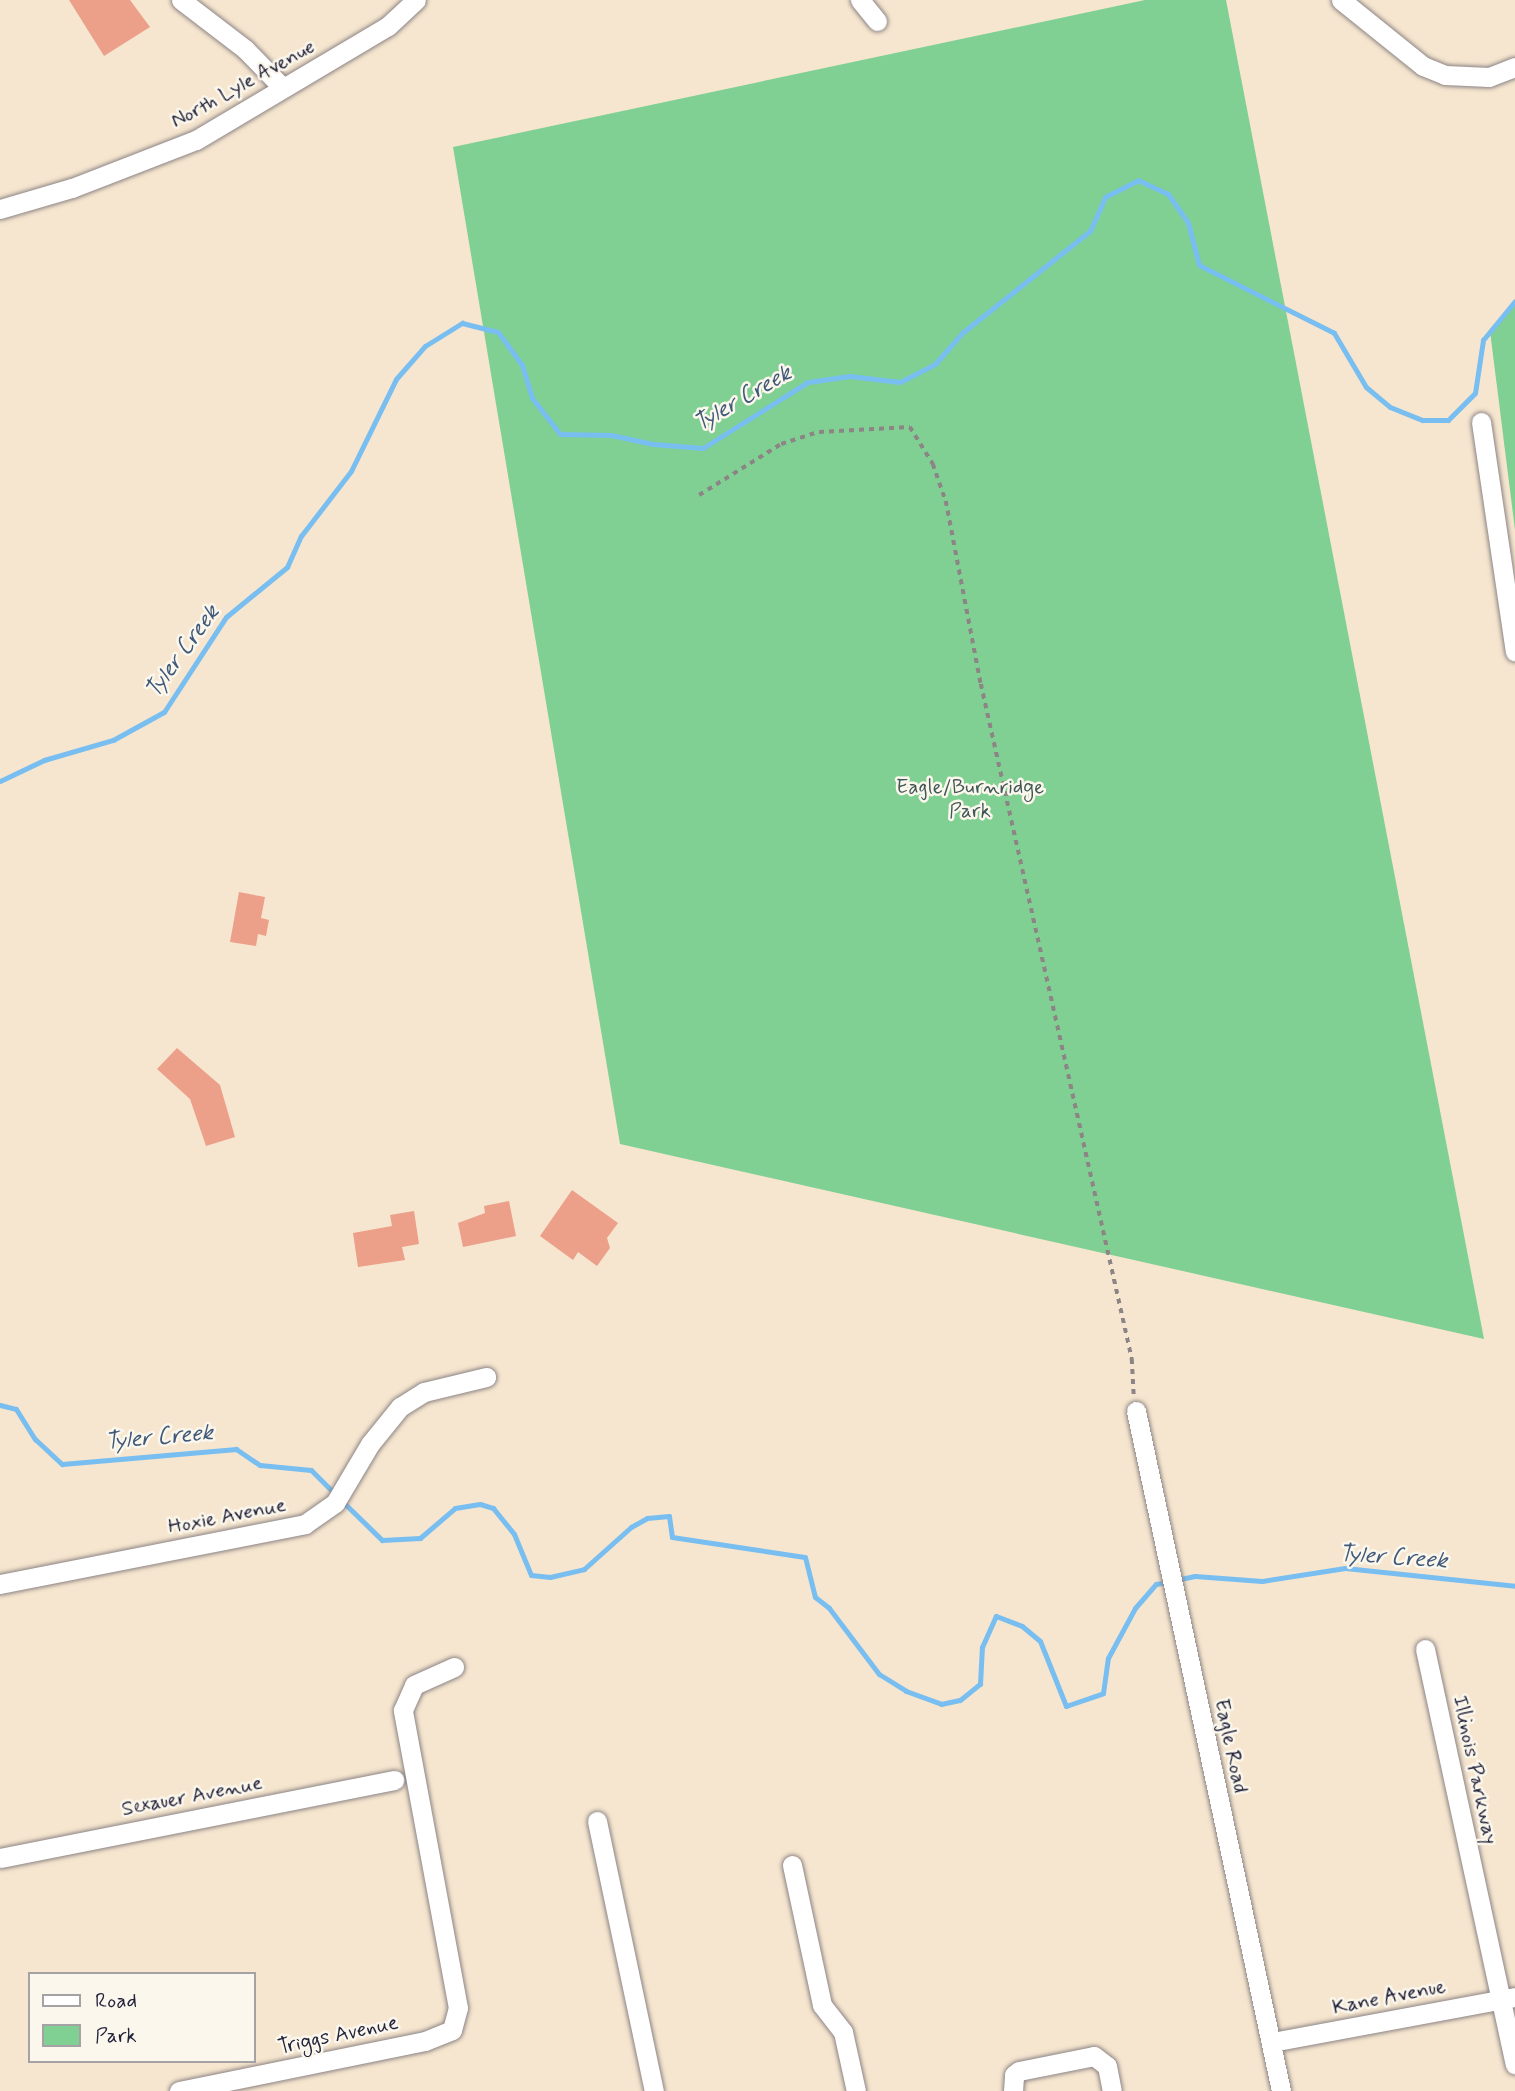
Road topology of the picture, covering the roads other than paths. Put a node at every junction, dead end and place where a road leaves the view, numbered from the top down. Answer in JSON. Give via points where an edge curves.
{"nodes":[{"id":1,"x":181,"y":0,"type":"edge"},
{"id":2,"x":416,"y":0,"type":"edge"},
{"id":3,"x":860,"y":0,"type":"edge"},
{"id":4,"x":1341,"y":0,"type":"edge"},
{"id":5,"x":877,"y":21,"type":"dead end"},
{"id":6,"x":1515,"y":67,"type":"edge"},
{"id":7,"x":282,"y":87,"type":"junction"},
{"id":8,"x":0,"y":209,"type":"edge"},
{"id":9,"x":1481,"y":422,"type":"dead end"},
{"id":10,"x":1510,"y":584,"type":"edge"},
{"id":11,"x":1515,"y":651,"type":"edge"},
{"id":12,"x":486,"y":1377,"type":"dead end"},
{"id":13,"x":1136,"y":1411,"type":"road end"},
{"id":14,"x":0,"y":1584,"type":"edge"},
{"id":15,"x":1425,"y":1649,"type":"dead end"},
{"id":16,"x":454,"y":1667,"type":"dead end"},
{"id":17,"x":394,"y":1780,"type":"dead end"},
{"id":18,"x":597,"y":1821,"type":"dead end"},
{"id":19,"x":0,"y":1858,"type":"edge"},
{"id":20,"x":792,"y":1865,"type":"dead end"},
{"id":21,"x":1508,"y":1999,"type":"edge"},
{"id":22,"x":1272,"y":2042,"type":"junction"},
{"id":23,"x":1515,"y":2064,"type":"edge"},
{"id":24,"x":179,"y":2091,"type":"edge"},
{"id":25,"x":654,"y":2091,"type":"edge"},
{"id":26,"x":856,"y":2091,"type":"edge"},
{"id":27,"x":1013,"y":2091,"type":"edge"},
{"id":28,"x":1112,"y":2091,"type":"edge"},
{"id":29,"x":1281,"y":2091,"type":"edge"}],
"edges":[{"from":1,"to":7,"type":"street","via":[[245,49]]},
{"from":2,"to":7,"type":"street","name":"North Lyle Avenue","via":[[388,26]]},
{"from":3,"to":5,"type":"street"},
{"from":4,"to":6,"type":"street","via":[[1423,66],[1445,75],[1489,77]]},
{"from":7,"to":8,"type":"street","name":"North Lyle Avenue","via":[[196,140],[72,188]]},
{"from":9,"to":10,"type":"street"},
{"from":10,"to":11,"type":"street"},
{"from":12,"to":14,"type":"street","name":"Hoxie Avenue","via":[[424,1392],[400,1407],[328,1510],[305,1524]]},
{"from":13,"to":22,"type":"street","name":"Eagle Road"},
{"from":15,"to":21,"type":"street","name":"Illinois Parkway"},
{"from":16,"to":24,"type":"street","name":"Triggs Avenue","via":[[414,1685],[403,1710],[458,2008],[452,2030],[425,2041]]},
{"from":17,"to":19,"type":"street","name":"Sexauer Avenue"},
{"from":18,"to":25,"type":"street"},
{"from":20,"to":26,"type":"street","via":[[822,2005],[843,2032]]},
{"from":21,"to":22,"type":"street","name":"Kane Avenue"},
{"from":21,"to":23,"type":"street","name":"Illinois Parkway"},
{"from":22,"to":29,"type":"street","name":"Eagle Road"},
{"from":27,"to":28,"type":"street","via":[[1014,2075],[1019,2071],[1094,2056],[1107,2066]]}]}
